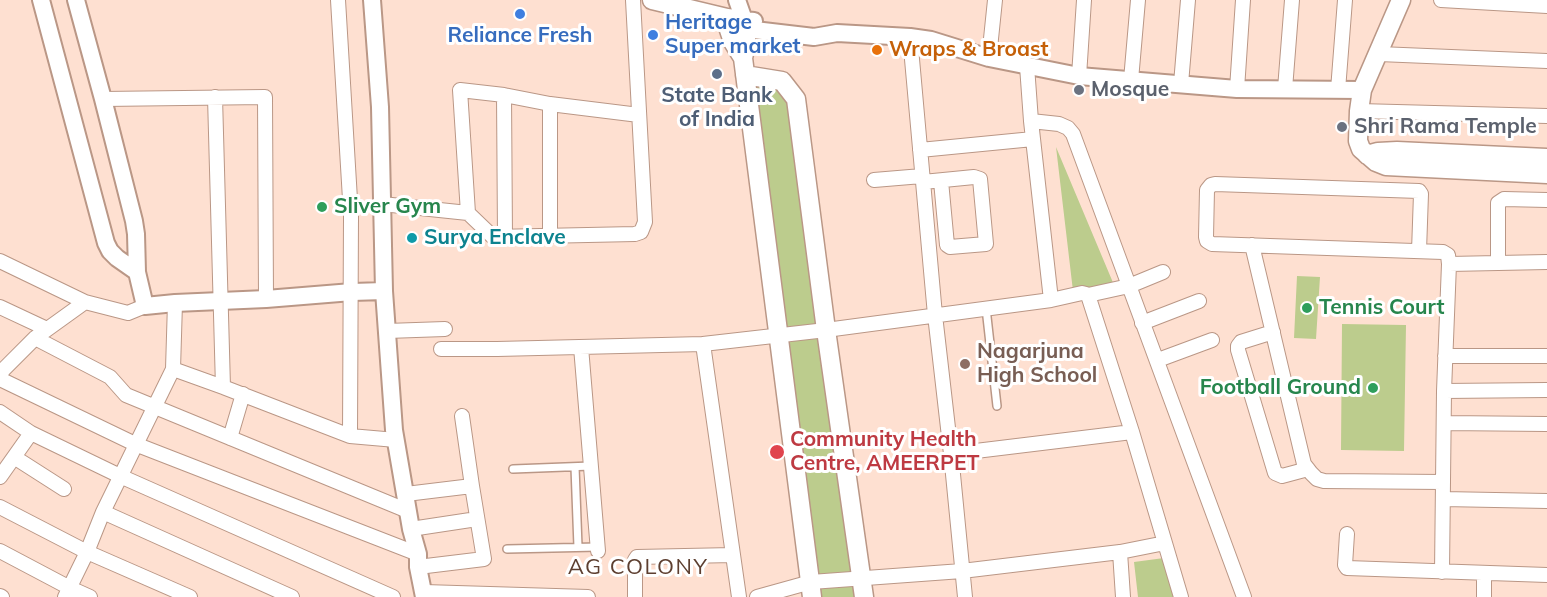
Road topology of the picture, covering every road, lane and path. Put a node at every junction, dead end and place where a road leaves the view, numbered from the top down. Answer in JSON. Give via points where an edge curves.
{"nodes":[{"id":1,"x":41,"y":0,"type":"edge"},
{"id":2,"x":76,"y":0,"type":"edge"},
{"id":3,"x":338,"y":0,"type":"edge"},
{"id":4,"x":372,"y":0,"type":"edge"},
{"id":5,"x":633,"y":0,"type":"edge"},
{"id":6,"x":638,"y":0,"type":"edge"},
{"id":7,"x":652,"y":0,"type":"edge"},
{"id":8,"x":737,"y":0,"type":"edge"},
{"id":9,"x":995,"y":0,"type":"edge"},
{"id":10,"x":1084,"y":0,"type":"edge"},
{"id":11,"x":1138,"y":0,"type":"edge"},
{"id":12,"x":1188,"y":0,"type":"edge"},
{"id":13,"x":1244,"y":0,"type":"edge"},
{"id":14,"x":1292,"y":0,"type":"edge"},
{"id":15,"x":1345,"y":0,"type":"edge"},
{"id":16,"x":1401,"y":0,"type":"edge"},
{"id":17,"x":1441,"y":0,"type":"edge"},
{"id":18,"x":1547,"y":6,"type":"edge"},
{"id":19,"x":734,"y":19,"type":"edge"},
{"id":20,"x":910,"y":37,"type":"junction"},
{"id":21,"x":1379,"y":54,"type":"junction"},
{"id":22,"x":989,"y":58,"type":"junction"},
{"id":23,"x":1547,"y":61,"type":"edge"},
{"id":24,"x":1027,"y":66,"type":"junction"},
{"id":25,"x":744,"y":67,"type":"junction"},
{"id":26,"x":1079,"y":76,"type":"junction"},
{"id":27,"x":1131,"y":80,"type":"junction"},
{"id":28,"x":1181,"y":84,"type":"junction"},
{"id":29,"x":1237,"y":89,"type":"junction"},
{"id":30,"x":1285,"y":89,"type":"junction"},
{"id":31,"x":1338,"y":90,"type":"junction"},
{"id":32,"x":1362,"y":90,"type":"junction"},
{"id":33,"x":504,"y":96,"type":"junction"},
{"id":34,"x":215,"y":97,"type":"junction"},
{"id":35,"x":103,"y":99,"type":"junction"},
{"id":36,"x":549,"y":104,"type":"junction"},
{"id":37,"x":1359,"y":111,"type":"junction"},
{"id":38,"x":639,"y":115,"type":"junction"},
{"id":39,"x":1547,"y":116,"type":"edge"},
{"id":40,"x":1031,"y":121,"type":"junction"},
{"id":41,"x":1033,"y":139,"type":"junction"},
{"id":42,"x":920,"y":150,"type":"junction"},
{"id":43,"x":1367,"y":155,"type":"junction"},
{"id":44,"x":1547,"y":158,"type":"edge"},
{"id":45,"x":1547,"y":174,"type":"edge"},
{"id":46,"x":923,"y":179,"type":"junction"},
{"id":47,"x":874,"y":180,"type":"dead end"},
{"id":48,"x":941,"y":181,"type":"junction"},
{"id":49,"x":1547,"y":200,"type":"edge"},
{"id":50,"x":382,"y":204,"type":"junction"},
{"id":51,"x":468,"y":213,"type":"junction"},
{"id":52,"x":550,"y":235,"type":"junction"},
{"id":53,"x":946,"y":236,"type":"junction"},
{"id":54,"x":505,"y":237,"type":"junction"},
{"id":55,"x":928,"y":237,"type":"junction"},
{"id":56,"x":1252,"y":245,"type":"junction"},
{"id":57,"x":1419,"y":251,"type":"junction"},
{"id":58,"x":0,"y":261,"type":"edge"},
{"id":59,"x":1547,"y":262,"type":"edge"},
{"id":60,"x":1498,"y":263,"type":"junction"},
{"id":61,"x":1449,"y":264,"type":"junction"},
{"id":62,"x":1162,"y":272,"type":"dead end"},
{"id":63,"x":137,"y":273,"type":"junction"},
{"id":64,"x":1129,"y":286,"type":"junction"},
{"id":65,"x":384,"y":291,"type":"junction"},
{"id":66,"x":352,"y":292,"type":"junction"},
{"id":67,"x":1088,"y":296,"type":"junction"},
{"id":68,"x":266,"y":299,"type":"junction"},
{"id":69,"x":221,"y":300,"type":"junction"},
{"id":70,"x":1051,"y":300,"type":"junction"},
{"id":71,"x":1199,"y":301,"type":"dead end"},
{"id":72,"x":85,"y":302,"type":"junction"},
{"id":73,"x":175,"y":303,"type":"junction"},
{"id":74,"x":0,"y":306,"type":"edge"},
{"id":75,"x":145,"y":306,"type":"junction"},
{"id":76,"x":986,"y":308,"type":"junction"},
{"id":77,"x":935,"y":315,"type":"junction"},
{"id":78,"x":1143,"y":323,"type":"junction"},
{"id":79,"x":47,"y":329,"type":"junction"},
{"id":80,"x":445,"y":329,"type":"dead end"},
{"id":81,"x":826,"y":330,"type":"junction"},
{"id":82,"x":387,"y":331,"type":"junction"},
{"id":83,"x":1273,"y":332,"type":"junction"},
{"id":84,"x":778,"y":336,"type":"junction"},
{"id":85,"x":35,"y":338,"type":"junction"},
{"id":86,"x":1212,"y":340,"type":"dead end"},
{"id":87,"x":704,"y":344,"type":"junction"},
{"id":88,"x":581,"y":347,"type":"junction"},
{"id":89,"x":441,"y":349,"type":"dead end"},
{"id":90,"x":1445,"y":356,"type":"junction"},
{"id":91,"x":1547,"y":356,"type":"edge"},
{"id":92,"x":1158,"y":360,"type":"junction"},
{"id":93,"x":173,"y":369,"type":"junction"},
{"id":94,"x":1,"y":373,"type":"edge"},
{"id":95,"x":223,"y":387,"type":"junction"},
{"id":96,"x":1547,"y":390,"type":"edge"},
{"id":97,"x":1444,"y":391,"type":"junction"},
{"id":98,"x":243,"y":394,"type":"junction"},
{"id":99,"x":154,"y":406,"type":"junction"},
{"id":100,"x":997,"y":406,"type":"dead end"},
{"id":101,"x":0,"y":412,"type":"edge"},
{"id":102,"x":462,"y":416,"type":"dead end"},
{"id":103,"x":1444,"y":423,"type":"junction"},
{"id":104,"x":1547,"y":424,"type":"edge"},
{"id":105,"x":1132,"y":432,"type":"junction"},
{"id":106,"x":31,"y":433,"type":"junction"},
{"id":107,"x":350,"y":436,"type":"junction"},
{"id":108,"x":230,"y":438,"type":"junction"},
{"id":109,"x":396,"y":440,"type":"junction"},
{"id":110,"x":135,"y":444,"type":"junction"},
{"id":111,"x":951,"y":454,"type":"junction"},
{"id":112,"x":14,"y":457,"type":"junction"},
{"id":113,"x":591,"y":466,"type":"junction"},
{"id":114,"x":575,"y":467,"type":"junction"},
{"id":115,"x":513,"y":469,"type":"dead end"},
{"id":116,"x":1308,"y":469,"type":"junction"},
{"id":117,"x":120,"y":476,"type":"junction"},
{"id":118,"x":0,"y":477,"type":"edge"},
{"id":119,"x":1443,"y":482,"type":"junction"},
{"id":120,"x":472,"y":486,"type":"junction"},
{"id":121,"x":64,"y":489,"type":"dead end"},
{"id":122,"x":406,"y":494,"type":"junction"},
{"id":123,"x":1443,"y":499,"type":"junction"},
{"id":124,"x":1547,"y":501,"type":"edge"},
{"id":125,"x":0,"y":507,"type":"edge"},
{"id":126,"x":408,"y":511,"type":"junction"},
{"id":127,"x":103,"y":512,"type":"junction"},
{"id":128,"x":477,"y":519,"type":"junction"},
{"id":129,"x":411,"y":529,"type":"junction"},
{"id":130,"x":1347,"y":534,"type":"dead end"},
{"id":131,"x":1165,"y":543,"type":"junction"},
{"id":132,"x":578,"y":547,"type":"junction"},
{"id":133,"x":507,"y":549,"type":"dead end"},
{"id":134,"x":598,"y":549,"type":"joint"},
{"id":135,"x":0,"y":551,"type":"edge"},
{"id":136,"x":87,"y":552,"type":"junction"},
{"id":137,"x":1120,"y":552,"type":"junction"},
{"id":138,"x":733,"y":555,"type":"junction"},
{"id":139,"x":418,"y":560,"type":"junction"},
{"id":140,"x":962,"y":571,"type":"junction"},
{"id":141,"x":1442,"y":572,"type":"junction"},
{"id":142,"x":1484,"y":574,"type":"junction"},
{"id":143,"x":1547,"y":575,"type":"edge"},
{"id":144,"x":863,"y":588,"type":"edge"},
{"id":145,"x":811,"y":590,"type":"edge"},
{"id":146,"x":68,"y":593,"type":"edge"},
{"id":147,"x":424,"y":595,"type":"edge"},
{"id":148,"x":90,"y":597,"type":"edge"},
{"id":149,"x":190,"y":597,"type":"edge"},
{"id":150,"x":291,"y":597,"type":"edge"},
{"id":151,"x":393,"y":597,"type":"edge"},
{"id":152,"x":588,"y":597,"type":"edge"},
{"id":153,"x":635,"y":597,"type":"edge"},
{"id":154,"x":739,"y":597,"type":"edge"},
{"id":155,"x":758,"y":597,"type":"edge"},
{"id":156,"x":965,"y":597,"type":"edge"},
{"id":157,"x":1123,"y":597,"type":"edge"},
{"id":158,"x":1181,"y":597,"type":"edge"},
{"id":159,"x":1244,"y":597,"type":"edge"},
{"id":160,"x":1484,"y":597,"type":"edge"}],
"edges":[{"from":1,"to":63,"type":"street","via":[[106,243],[117,258]]},
{"from":2,"to":35,"type":"street"},
{"from":3,"to":66,"type":"street"},
{"from":4,"to":50,"type":"street"},
{"from":5,"to":38,"type":"street"},
{"from":6,"to":19,"type":"main road","via":[[681,19]]},
{"from":7,"to":19,"type":"main road"},
{"from":8,"to":19,"type":"street"},
{"from":9,"to":22,"type":"street"},
{"from":10,"to":26,"type":"street"},
{"from":11,"to":27,"type":"street"},
{"from":12,"to":28,"type":"street"},
{"from":13,"to":29,"type":"street"},
{"from":14,"to":30,"type":"street"},
{"from":15,"to":31,"type":"street"},
{"from":16,"to":21,"type":"main road"},
{"from":17,"to":18,"type":"street"},
{"from":19,"to":20,"type":"street","via":[[815,26],[837,33]]},
{"from":19,"to":25,"type":"main road","via":[[746,45]]},
{"from":20,"to":22,"type":"street"},
{"from":20,"to":42,"type":"street"},
{"from":21,"to":23,"type":"street"},
{"from":21,"to":32,"type":"main road"},
{"from":22,"to":24,"type":"street"},
{"from":24,"to":26,"type":"street"},
{"from":24,"to":40,"type":"street"},
{"from":25,"to":81,"type":"main road","via":[[782,81],[796,99]]},
{"from":25,"to":84,"type":"main road"},
{"from":26,"to":27,"type":"street"},
{"from":27,"to":28,"type":"street"},
{"from":28,"to":29,"type":"street"},
{"from":29,"to":30,"type":"street"},
{"from":30,"to":31,"type":"street"},
{"from":31,"to":32,"type":"street"},
{"from":32,"to":37,"type":"main road"},
{"from":33,"to":36,"type":"street"},
{"from":33,"to":51,"type":"street","via":[[460,90]]},
{"from":33,"to":54,"type":"street"},
{"from":34,"to":35,"type":"street"},
{"from":34,"to":68,"type":"street","via":[[265,97]]},
{"from":34,"to":69,"type":"street"},
{"from":35,"to":63,"type":"street","via":[[134,221]]},
{"from":36,"to":38,"type":"street"},
{"from":36,"to":52,"type":"street"},
{"from":37,"to":39,"type":"street"},
{"from":37,"to":43,"type":"main road","via":[[1358,141]]},
{"from":38,"to":52,"type":"street","via":[[645,222],[641,232]]},
{"from":40,"to":41,"type":"street"},
{"from":40,"to":64,"type":"street","via":[[1059,124],[1073,134]]},
{"from":41,"to":42,"type":"street"},
{"from":41,"to":70,"type":"street"},
{"from":42,"to":46,"type":"street"},
{"from":43,"to":44,"type":"main road","via":[[1397,151]]},
{"from":43,"to":45,"type":"main road","via":[[1386,166]]},
{"from":46,"to":47,"type":"street"},
{"from":46,"to":48,"type":"street"},
{"from":46,"to":55,"type":"street"},
{"from":48,"to":53,"type":"street"},
{"from":48,"to":53,"type":"street","via":[[980,179],[987,243],[949,247]]},
{"from":49,"to":60,"type":"street","via":[[1504,199],[1498,203]]},
{"from":50,"to":51,"type":"street"},
{"from":50,"to":65,"type":"street"},
{"from":51,"to":54,"type":"street","via":[[493,237]]},
{"from":52,"to":54,"type":"street"},
{"from":53,"to":55,"type":"street"},
{"from":55,"to":77,"type":"street"},
{"from":56,"to":57,"type":"street"},
{"from":56,"to":57,"type":"street","via":[[1215,245],[1207,241],[1207,190],[1211,185],[1419,191]]},
{"from":56,"to":83,"type":"street"},
{"from":57,"to":61,"type":"street","via":[[1443,252],[1448,255]]},
{"from":58,"to":72,"type":"street"},
{"from":59,"to":60,"type":"street"},
{"from":60,"to":61,"type":"street"},
{"from":61,"to":90,"type":"street"},
{"from":62,"to":64,"type":"street"},
{"from":63,"to":75,"type":"street"},
{"from":64,"to":67,"type":"street"},
{"from":64,"to":78,"type":"street"},
{"from":65,"to":66,"type":"street"},
{"from":65,"to":82,"type":"street"},
{"from":66,"to":68,"type":"street"},
{"from":66,"to":107,"type":"street"},
{"from":67,"to":70,"type":"street","via":[[1082,293]]},
{"from":67,"to":105,"type":"street"},
{"from":68,"to":69,"type":"street"},
{"from":69,"to":73,"type":"street"},
{"from":69,"to":95,"type":"street"},
{"from":70,"to":76,"type":"street"},
{"from":71,"to":78,"type":"street"},
{"from":72,"to":75,"type":"street","via":[[128,313]]},
{"from":72,"to":79,"type":"street"},
{"from":73,"to":75,"type":"street"},
{"from":73,"to":93,"type":"street"},
{"from":74,"to":79,"type":"street"},
{"from":76,"to":77,"type":"street"},
{"from":76,"to":100,"type":"lane"},
{"from":77,"to":81,"type":"street"},
{"from":77,"to":111,"type":"street"},
{"from":78,"to":92,"type":"street"},
{"from":79,"to":85,"type":"street"},
{"from":80,"to":82,"type":"street"},
{"from":81,"to":84,"type":"street"},
{"from":81,"to":144,"type":"main road"},
{"from":82,"to":109,"type":"street"},
{"from":83,"to":116,"type":"street"},
{"from":83,"to":116,"type":"street","via":[[1241,342],[1238,350],[1275,473],[1282,476]]},
{"from":84,"to":87,"type":"street"},
{"from":84,"to":145,"type":"main road"},
{"from":85,"to":94,"type":"street"},
{"from":85,"to":99,"type":"street","via":[[110,377],[126,395]]},
{"from":86,"to":92,"type":"street"},
{"from":87,"to":88,"type":"street"},
{"from":87,"to":138,"type":"street"},
{"from":88,"to":89,"type":"street"},
{"from":88,"to":113,"type":"street"},
{"from":90,"to":91,"type":"street"},
{"from":90,"to":97,"type":"street"},
{"from":92,"to":159,"type":"street"},
{"from":93,"to":95,"type":"street"},
{"from":93,"to":99,"type":"street"},
{"from":94,"to":110,"type":"street"},
{"from":95,"to":98,"type":"street"},
{"from":96,"to":97,"type":"street"},
{"from":97,"to":103,"type":"street"},
{"from":98,"to":107,"type":"street"},
{"from":98,"to":108,"type":"street"},
{"from":99,"to":108,"type":"street"},
{"from":99,"to":110,"type":"street"},
{"from":101,"to":106,"type":"street"},
{"from":102,"to":120,"type":"street"},
{"from":103,"to":104,"type":"street"},
{"from":103,"to":119,"type":"street"},
{"from":105,"to":111,"type":"street"},
{"from":105,"to":131,"type":"street"},
{"from":106,"to":112,"type":"street"},
{"from":106,"to":117,"type":"street"},
{"from":107,"to":109,"type":"street"},
{"from":108,"to":126,"type":"street"},
{"from":109,"to":122,"type":"street"},
{"from":110,"to":117,"type":"street"},
{"from":110,"to":139,"type":"street"},
{"from":111,"to":140,"type":"street"},
{"from":112,"to":118,"type":"street"},
{"from":112,"to":121,"type":"street"},
{"from":113,"to":114,"type":"lane"},
{"from":113,"to":134,"type":"street"},
{"from":114,"to":115,"type":"lane"},
{"from":114,"to":132,"type":"lane"},
{"from":116,"to":119,"type":"street","via":[[1324,481]]},
{"from":117,"to":127,"type":"street"},
{"from":117,"to":151,"type":"street"},
{"from":119,"to":123,"type":"street"},
{"from":120,"to":122,"type":"street"},
{"from":120,"to":128,"type":"street"},
{"from":122,"to":126,"type":"street"},
{"from":123,"to":124,"type":"street"},
{"from":123,"to":141,"type":"street"},
{"from":125,"to":136,"type":"street"},
{"from":126,"to":129,"type":"street"},
{"from":127,"to":136,"type":"street"},
{"from":127,"to":150,"type":"street"},
{"from":128,"to":129,"type":"street"},
{"from":128,"to":139,"type":"street","via":[[484,559]]},
{"from":129,"to":139,"type":"street"},
{"from":130,"to":141,"type":"street","via":[[1347,568]]},
{"from":131,"to":137,"type":"street"},
{"from":131,"to":158,"type":"street"},
{"from":132,"to":133,"type":"lane"},
{"from":132,"to":134,"type":"lane"},
{"from":135,"to":146,"type":"street"},
{"from":136,"to":146,"type":"street"},
{"from":136,"to":149,"type":"street"},
{"from":137,"to":140,"type":"street"},
{"from":137,"to":157,"type":"street"},
{"from":138,"to":153,"type":"street","via":[[637,557]]},
{"from":138,"to":154,"type":"street"},
{"from":139,"to":147,"type":"street"},
{"from":140,"to":144,"type":"street"},
{"from":140,"to":156,"type":"street"},
{"from":141,"to":142,"type":"street"},
{"from":142,"to":143,"type":"street"},
{"from":142,"to":160,"type":"street"},
{"from":144,"to":145,"type":"street"},
{"from":145,"to":155,"type":"street"},
{"from":146,"to":148,"type":"street"},
{"from":147,"to":152,"type":"street"}]}
